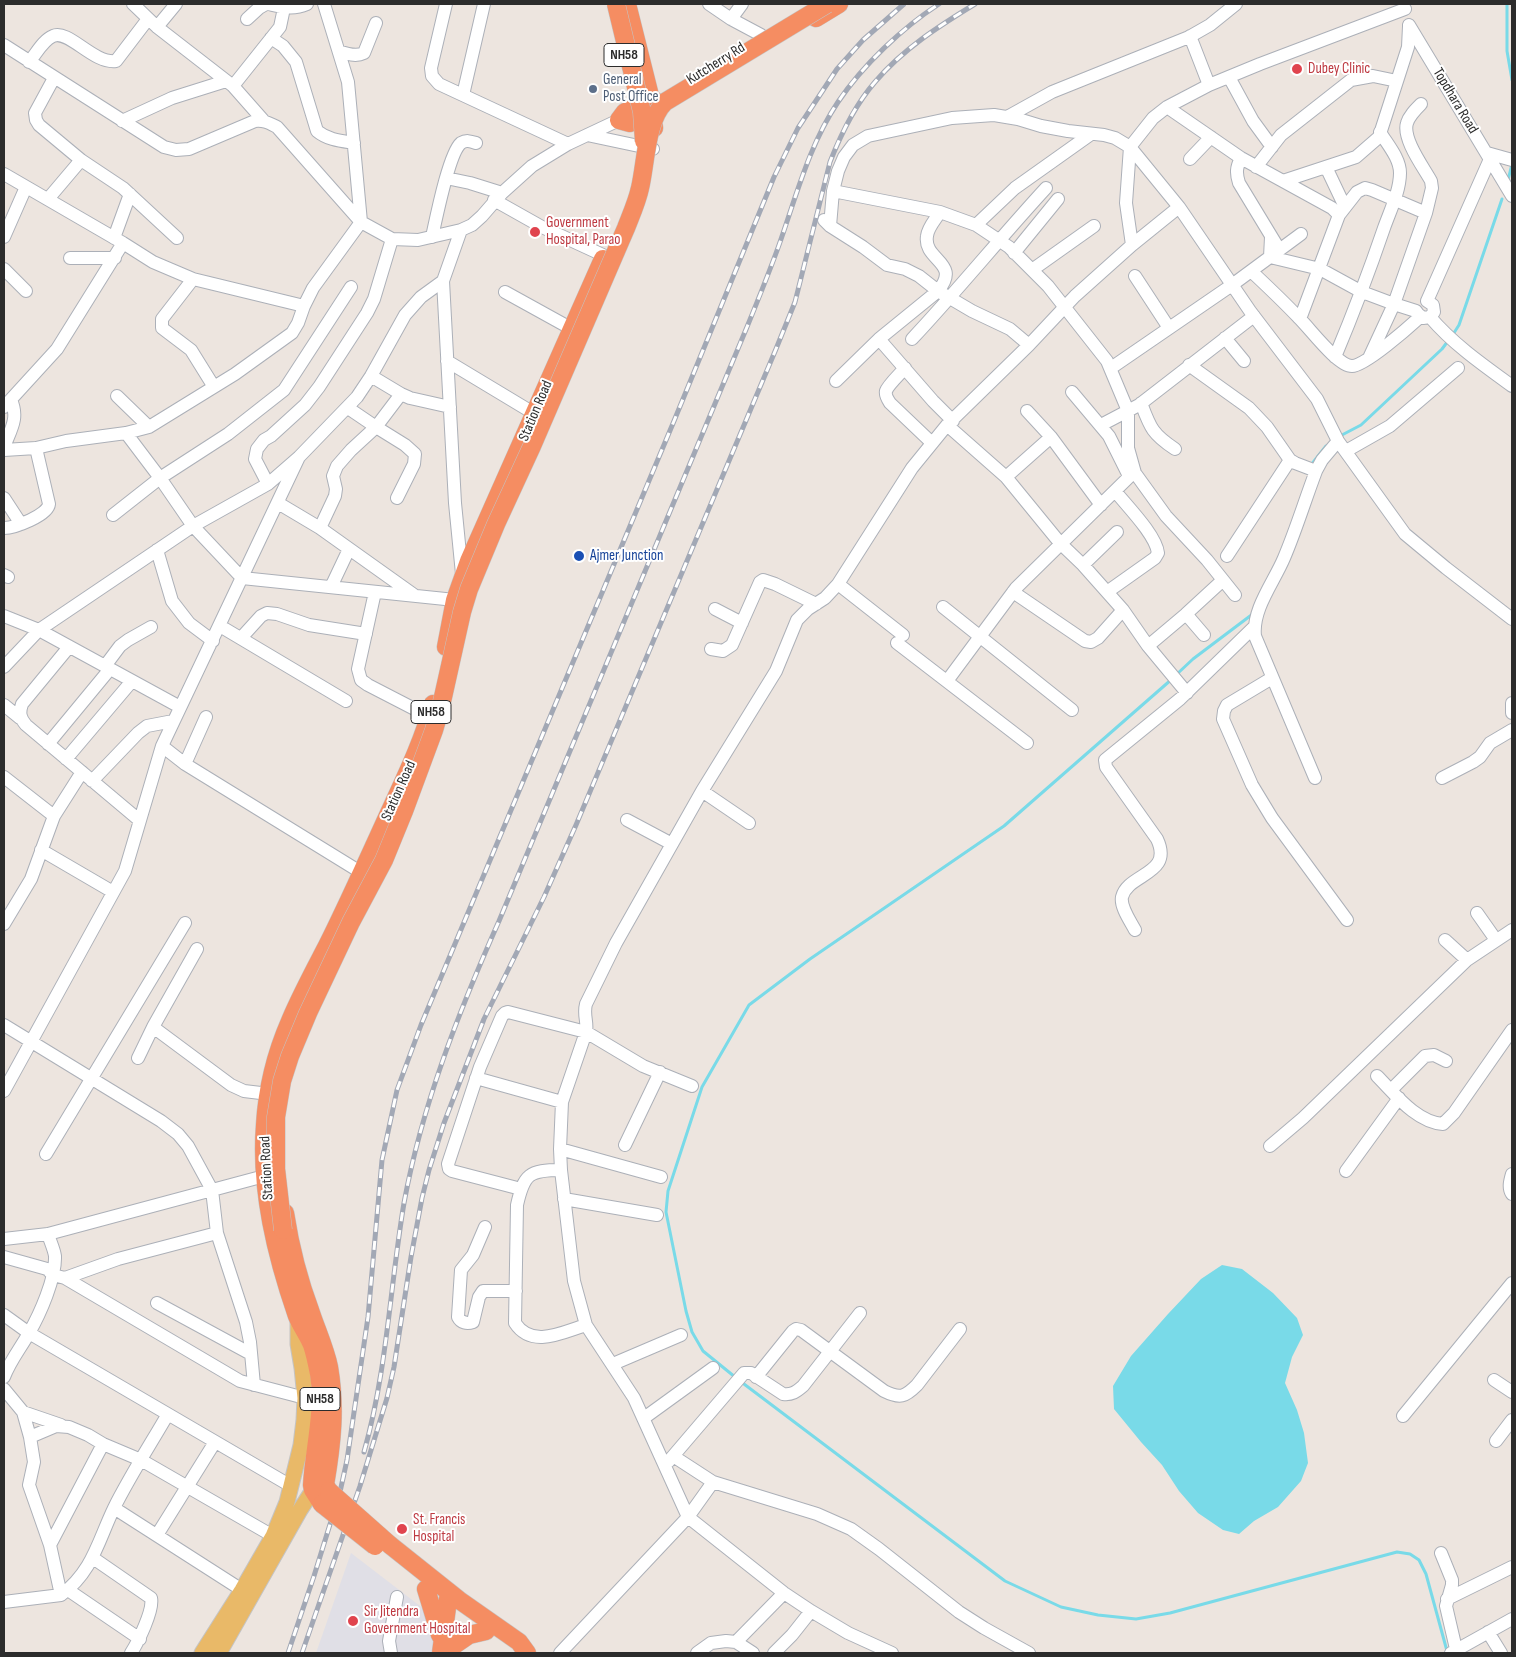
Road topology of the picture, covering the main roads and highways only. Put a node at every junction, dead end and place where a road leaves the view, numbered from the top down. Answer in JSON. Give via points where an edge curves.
{"nodes":[{"id":1,"x":612,"y":4,"type":"edge"},
{"id":2,"x":616,"y":4,"type":"edge"},
{"id":3,"x":622,"y":4,"type":"edge"},
{"id":4,"x":627,"y":4,"type":"edge"},
{"id":5,"x":813,"y":4,"type":"edge"},
{"id":6,"x":827,"y":4,"type":"edge"},
{"id":7,"x":839,"y":4,"type":"edge"},
{"id":8,"x":646,"y":114,"type":"junction"},
{"id":9,"x":619,"y":120,"type":"road end"},
{"id":10,"x":647,"y":147,"type":"junction"},
{"id":11,"x":280,"y":1230,"type":"junction"},
{"id":12,"x":285,"y":1249,"type":"junction"},
{"id":13,"x":304,"y":1315,"type":"junction"},
{"id":14,"x":323,"y":1489,"type":"junction"},
{"id":15,"x":387,"y":1550,"type":"junction"},
{"id":16,"x":426,"y":1589,"type":"junction"},
{"id":17,"x":453,"y":1602,"type":"junction"},
{"id":18,"x":486,"y":1631,"type":"junction"},
{"id":19,"x":446,"y":1649,"type":"edge"},
{"id":20,"x":202,"y":1653,"type":"edge"},
{"id":21,"x":219,"y":1653,"type":"edge"},
{"id":22,"x":526,"y":1653,"type":"edge"}],
"edges":[{"from":1,"to":8,"type":"highway","number":"NH58"},
{"from":2,"to":11,"type":"highway","bridge":true,"via":[[639,96],[645,138],[633,198],[460,599],[432,723],[407,788],[287,1046],[270,1128]]},
{"from":3,"to":8,"type":"highway","via":[[646,96]]},
{"from":4,"to":8,"type":"highway","number":"NH58"},
{"from":5,"to":8,"type":"highway","name":"Kutcherry Rd","via":[[676,88]]},
{"from":6,"to":8,"type":"highway","bridge":true},
{"from":7,"to":8,"type":"highway","via":[[676,102]]},
{"from":8,"to":9,"type":"highway","via":[[630,123]]},
{"from":8,"to":10,"type":"highway","name":"Station Road","number":"NH58"},
{"from":8,"to":11,"type":"highway","bridge":true,"via":[[640,191],[466,594],[441,706],[404,811],[384,860],[351,922],[290,1056],[276,1117]]},
{"from":10,"to":12,"type":"highway","name":"Station Road","number":"NH58","via":[[648,182],[541,439],[479,573],[436,734],[408,812],[391,855],[314,1011],[292,1066],[282,1111],[280,1160],[287,1230]]},
{"from":10,"to":12,"type":"highway","name":"Station Road","number":"NH58","via":[[623,214],[463,579],[455,600],[430,717],[409,770],[289,1022],[279,1052],[269,1094],[264,1161],[271,1222]]},
{"from":11,"to":12,"type":"highway"},
{"from":12,"to":13,"type":"highway","name":"Station Road","number":"NH58"},
{"from":13,"to":14,"type":"highway","name":"Station Road","number":"NH58","via":[[322,1339],[333,1401],[333,1430]]},
{"from":13,"to":20,"type":"main road","name":"Station Road","via":[[298,1344],[304,1398],[301,1446],[287,1502],[273,1536]]},
{"from":14,"to":15,"type":"highway","bridge":true},
{"from":14,"to":21,"type":"main road"},
{"from":15,"to":16,"type":"highway"},
{"from":15,"to":17,"type":"highway"},
{"from":16,"to":17,"type":"highway"},
{"from":16,"to":19,"type":"highway"},
{"from":17,"to":18,"type":"highway"},
{"from":17,"to":19,"type":"highway"},
{"from":17,"to":22,"type":"highway","via":[[519,1642]]},
{"from":18,"to":19,"type":"highway","via":[[469,1635]]},
{"from":18,"to":22,"type":"highway","via":[[515,1650]]}]}
